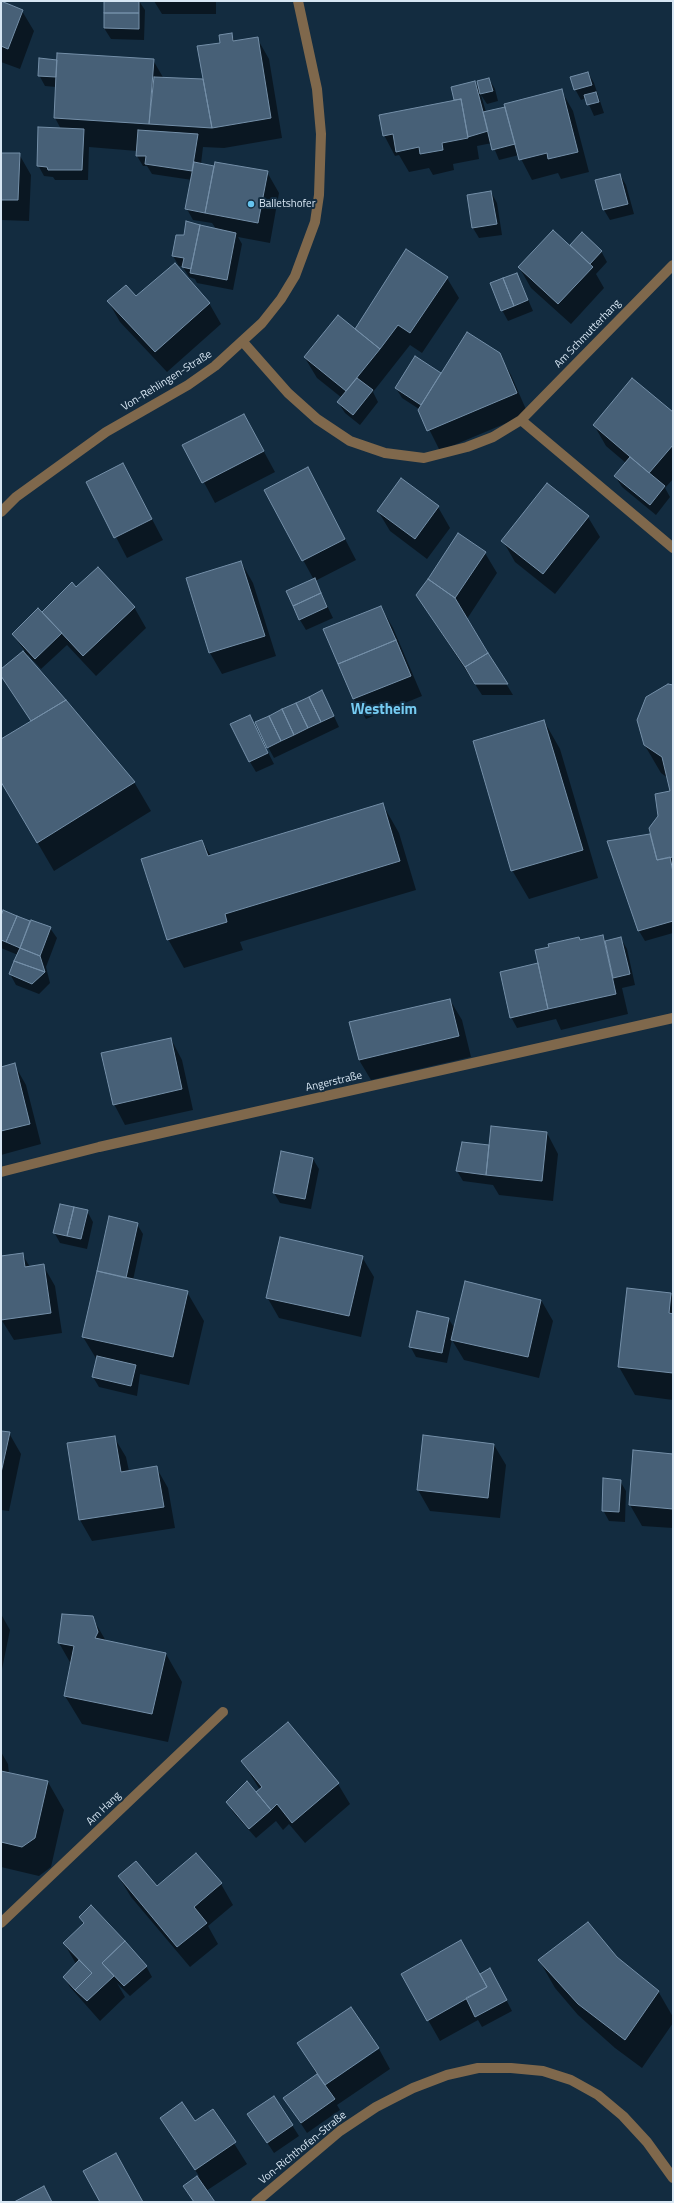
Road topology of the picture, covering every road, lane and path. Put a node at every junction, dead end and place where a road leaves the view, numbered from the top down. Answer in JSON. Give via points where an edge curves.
{"nodes":[{"id":1,"x":298,"y":1,"type":"edge"},
{"id":2,"x":673,"y":265,"type":"edge"},
{"id":3,"x":243,"y":342,"type":"junction"},
{"id":4,"x":521,"y":420,"type":"junction"},
{"id":5,"x":1,"y":512,"type":"edge"},
{"id":6,"x":673,"y":548,"type":"edge"},
{"id":7,"x":673,"y":1018,"type":"edge"},
{"id":8,"x":1,"y":1172,"type":"edge"},
{"id":9,"x":223,"y":1712,"type":"dead end"},
{"id":10,"x":1,"y":1923,"type":"edge"},
{"id":11,"x":673,"y":2178,"type":"edge"},
{"id":12,"x":256,"y":2202,"type":"edge"}],
"edges":[{"from":1,"to":3,"type":"street","name":"Von-Rehlingen-Straße","via":[[320,112],[319,195],[315,222],[295,276],[267,317]]},
{"from":2,"to":4,"type":"street","name":"Am Schmutterhang"},
{"from":3,"to":4,"type":"street","name":"Am Schmutterhang","via":[[288,393],[316,419],[350,441],[385,454],[424,458],[437,455],[493,437]]},
{"from":3,"to":5,"type":"street","name":"Von-Rehlingen-Straße","via":[[216,366],[188,385],[106,432],[16,498]]},
{"from":4,"to":6,"type":"street"},
{"from":7,"to":8,"type":"street","name":"Angerstraße","via":[[99,1147]]},
{"from":9,"to":10,"type":"street","name":"Am Hang"},
{"from":11,"to":12,"type":"street","name":"Von-Richthofen-Straße","via":[[647,2142],[623,2116],[598,2095],[571,2080],[543,2071],[478,2068],[447,2075],[413,2088],[376,2108],[340,2131]]}]}
